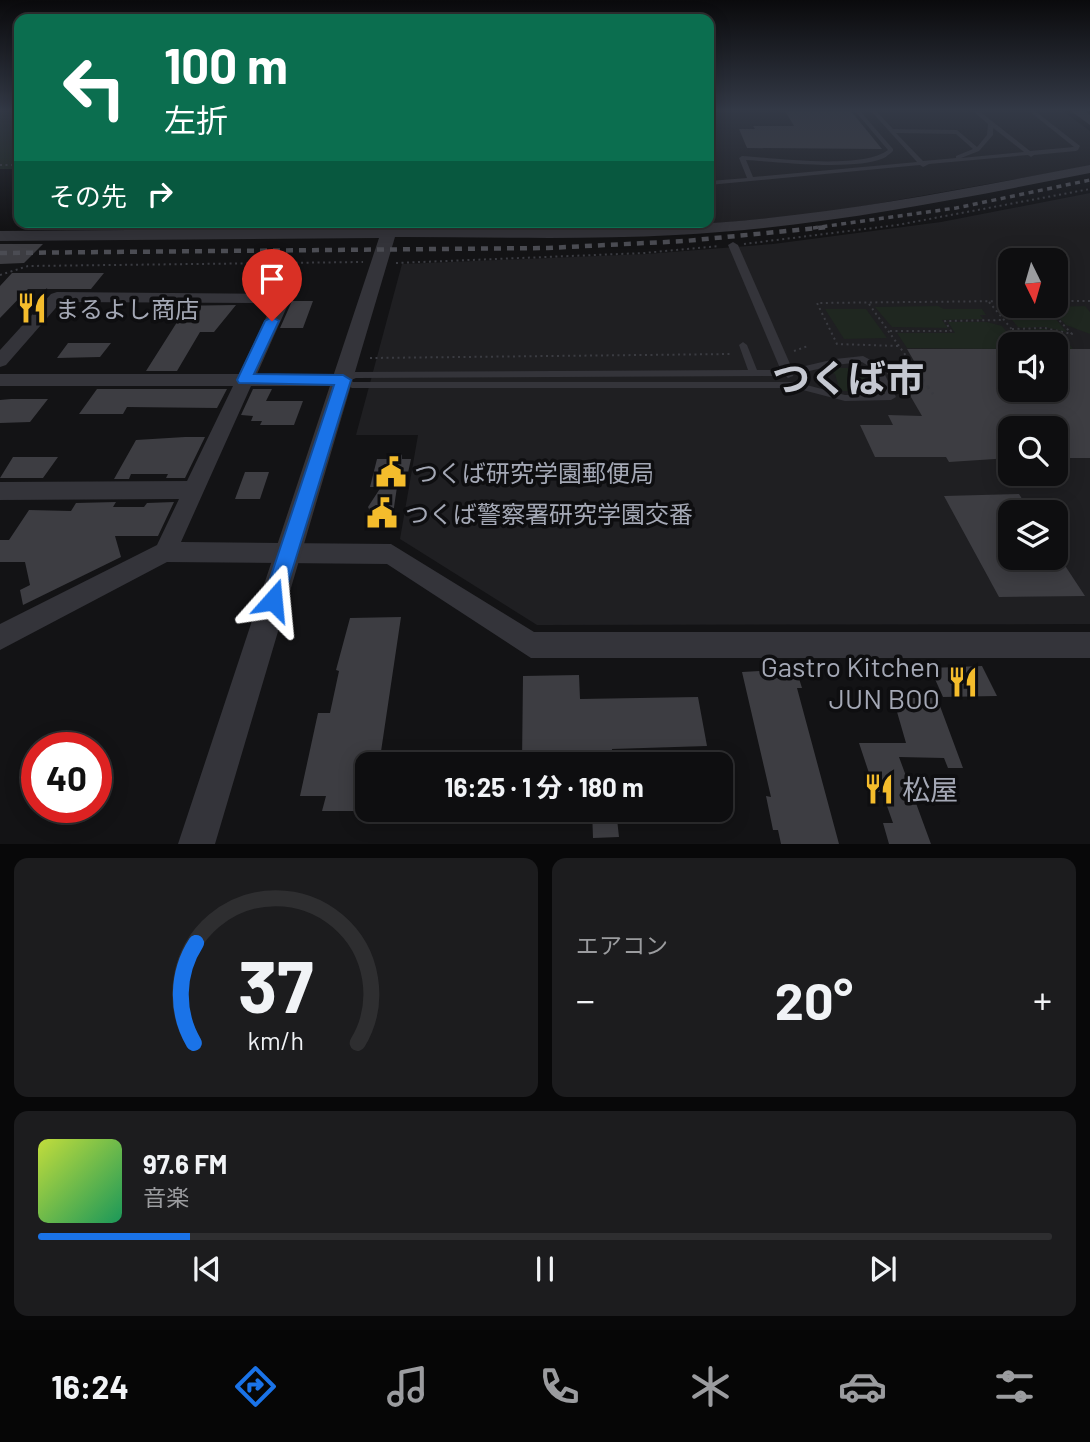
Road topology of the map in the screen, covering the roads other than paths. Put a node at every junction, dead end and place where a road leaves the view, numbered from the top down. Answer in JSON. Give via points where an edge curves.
{"nodes":[{"id":1,"x":891,"y":150,"type":"edge"},
{"id":2,"x":910,"y":150,"type":"edge"},
{"id":3,"x":976,"y":150,"type":"edge"},
{"id":4,"x":1025,"y":150,"type":"edge"},
{"id":5,"x":1071,"y":150,"type":"edge"},
{"id":6,"x":1031,"y":155,"type":"junction"},
{"id":7,"x":923,"y":165,"type":"junction"},
{"id":8,"x":1090,"y":169,"type":"edge"},
{"id":9,"x":751,"y":180,"type":"junction"},
{"id":10,"x":714,"y":183,"type":"edge"},
{"id":11,"x":714,"y":227,"type":"edge"},
{"id":12,"x":347,"y":228,"type":"edge"},
{"id":13,"x":390,"y":228,"type":"edge"},
{"id":14,"x":601,"y":228,"type":"edge"},
{"id":15,"x":698,"y":228,"type":"edge"},
{"id":16,"x":0,"y":236,"type":"edge"},
{"id":17,"x":733,"y":245,"type":"dead end"},
{"id":18,"x":744,"y":349,"type":"road end"},
{"id":19,"x":0,"y":361,"type":"edge"},
{"id":20,"x":754,"y":373,"type":"junction"},
{"id":21,"x":788,"y":373,"type":"junction"},
{"id":22,"x":0,"y":380,"type":"edge"},
{"id":23,"x":244,"y":380,"type":"junction"},
{"id":24,"x":343,"y":380,"type":"junction"},
{"id":25,"x":193,"y":490,"type":"junction"},
{"id":26,"x":0,"y":491,"type":"edge"},
{"id":27,"x":165,"y":552,"type":"junction"},
{"id":28,"x":287,"y":554,"type":"junction"},
{"id":29,"x":0,"y":637,"type":"edge"},
{"id":30,"x":1090,"y":645,"type":"edge"},
{"id":31,"x":196,"y":844,"type":"edge"}],
"edges":[{"from":1,"to":9,"type":"lane","via":[[879,160],[841,162],[742,158]]},
{"from":2,"to":7,"type":"lane"},
{"from":3,"to":7,"type":"lane"},
{"from":4,"to":6,"type":"lane"},
{"from":5,"to":6,"type":"lane"},
{"from":6,"to":7,"type":"lane"},
{"from":7,"to":9,"type":"lane"},
{"from":8,"to":11,"type":"street","via":[[963,195]]},
{"from":9,"to":10,"type":"lane"},
{"from":12,"to":16,"type":"street"},
{"from":13,"to":24,"type":"street"},
{"from":14,"to":15,"type":"street"},
{"from":17,"to":21,"type":"street"},
{"from":18,"to":20,"type":"lane"},
{"from":19,"to":23,"type":"street","via":[[57,297],[275,297],[281,302]]},
{"from":20,"to":21,"type":"lane"},
{"from":20,"to":24,"type":"lane","via":[[365,374]]},
{"from":21,"to":24,"type":"lane","via":[[836,360],[863,359],[877,366],[891,394],[888,399],[858,400],[795,385],[362,385]]},
{"from":22,"to":23,"type":"street"},
{"from":23,"to":24,"type":"street"},
{"from":23,"to":25,"type":"street"},
{"from":24,"to":28,"type":"street"},
{"from":25,"to":26,"type":"street"},
{"from":25,"to":27,"type":"street"},
{"from":27,"to":28,"type":"street"},
{"from":27,"to":29,"type":"street"},
{"from":28,"to":30,"type":"street","via":[[391,554],[531,645]]},
{"from":28,"to":31,"type":"street"}]}
